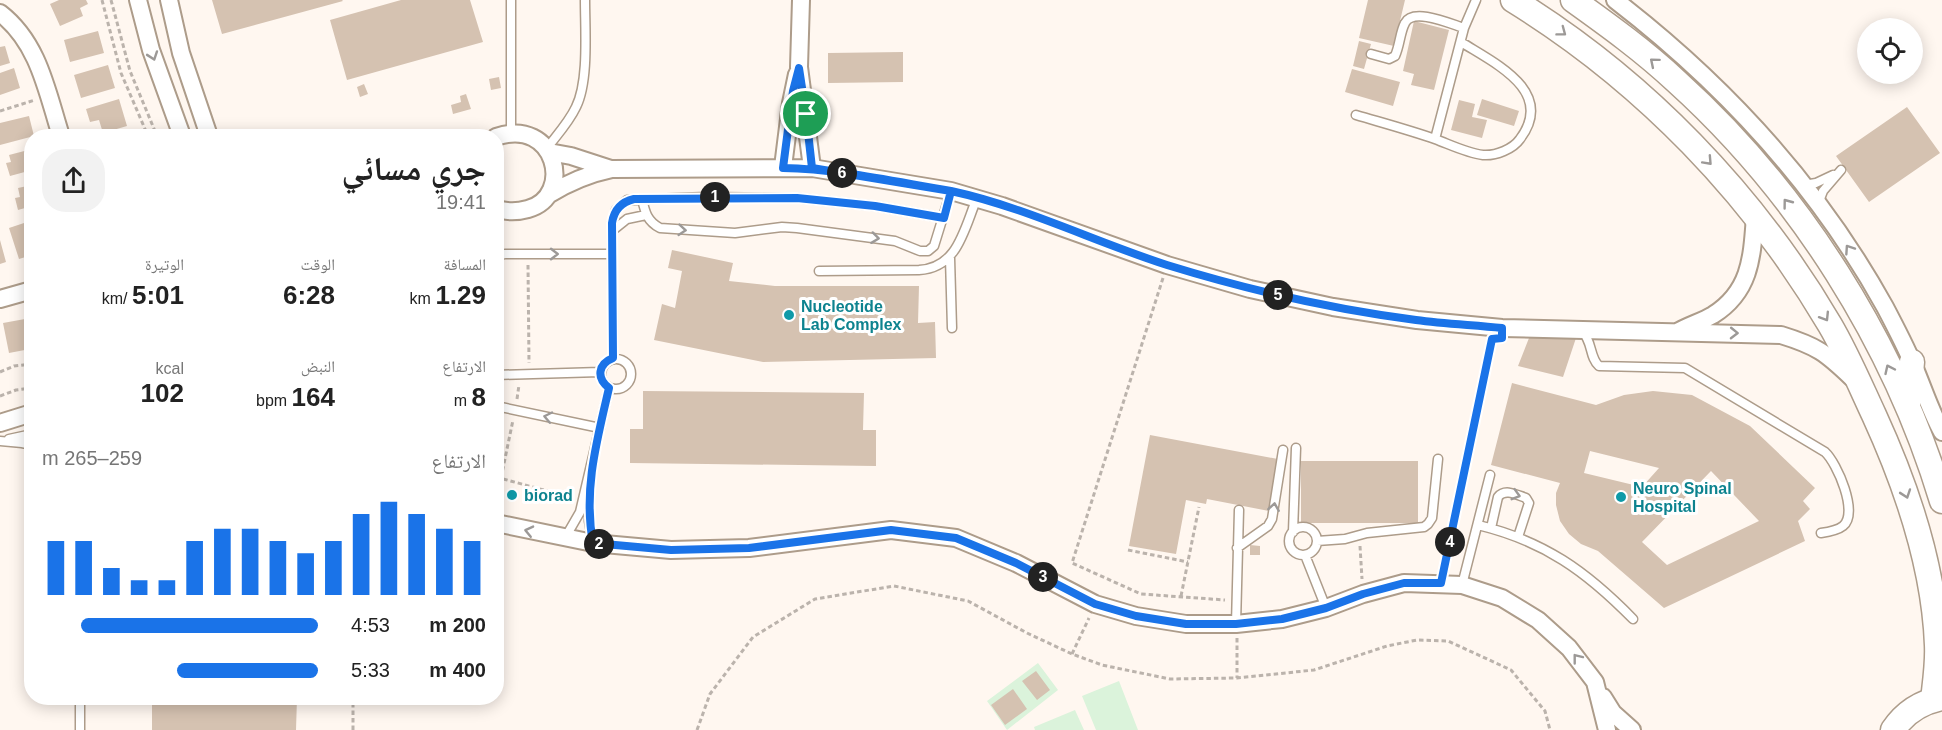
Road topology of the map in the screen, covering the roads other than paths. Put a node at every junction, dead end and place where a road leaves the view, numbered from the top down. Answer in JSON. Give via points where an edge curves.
{"nodes":[{"id":1,"x":138,"y":0,"type":"edge"},
{"id":2,"x":170,"y":0,"type":"edge"},
{"id":3,"x":511,"y":0,"type":"edge"},
{"id":4,"x":585,"y":0,"type":"edge"},
{"id":5,"x":1476,"y":0,"type":"edge"},
{"id":6,"x":1514,"y":0,"type":"edge"},
{"id":7,"x":1573,"y":0,"type":"edge"},
{"id":8,"x":1615,"y":0,"type":"edge"},
{"id":9,"x":800,"y":2,"type":"edge"},
{"id":10,"x":0,"y":13,"type":"edge"},
{"id":11,"x":1464,"y":28,"type":"junction"},
{"id":12,"x":1461,"y":42,"type":"junction"},
{"id":13,"x":1371,"y":54,"type":"dead end"},
{"id":14,"x":799,"y":68,"type":"junction"},
{"id":15,"x":1356,"y":115,"type":"dead end"},
{"id":16,"x":59,"y":129,"type":"edge"},
{"id":17,"x":179,"y":129,"type":"edge"},
{"id":18,"x":207,"y":129,"type":"edge"},
{"id":19,"x":503,"y":129,"type":"edge"},
{"id":20,"x":504,"y":135,"type":"edge"},
{"id":21,"x":1435,"y":139,"type":"junction"},
{"id":22,"x":548,"y":150,"type":"junction"},
{"id":23,"x":783,"y":168,"type":"junction"},
{"id":24,"x":812,"y":168,"type":"junction"},
{"id":25,"x":612,"y":169,"type":"junction"},
{"id":26,"x":1803,"y":185,"type":"junction"},
{"id":27,"x":951,"y":191,"type":"junction"},
{"id":28,"x":548,"y":195,"type":"junction"},
{"id":29,"x":977,"y":198,"type":"junction"},
{"id":30,"x":642,"y":199,"type":"junction"},
{"id":31,"x":1818,"y":204,"type":"junction"},
{"id":32,"x":504,"y":210,"type":"edge"},
{"id":33,"x":646,"y":215,"type":"junction"},
{"id":34,"x":1755,"y":216,"type":"junction"},
{"id":35,"x":944,"y":218,"type":"junction"},
{"id":36,"x":612,"y":231,"type":"junction"},
{"id":37,"x":612,"y":254,"type":"junction"},
{"id":38,"x":504,"y":256,"type":"edge"},
{"id":39,"x":950,"y":258,"type":"junction"},
{"id":40,"x":819,"y":272,"type":"dead end"},
{"id":41,"x":24,"y":292,"type":"edge"},
{"id":42,"x":0,"y":299,"type":"edge"},
{"id":43,"x":952,"y":328,"type":"dead end"},
{"id":44,"x":1581,"y":330,"type":"junction"},
{"id":45,"x":1607,"y":331,"type":"junction"},
{"id":46,"x":1676,"y":332,"type":"junction"},
{"id":47,"x":1592,"y":350,"type":"junction"},
{"id":48,"x":613,"y":358,"type":"junction"},
{"id":49,"x":1912,"y":362,"type":"junction"},
{"id":50,"x":600,"y":372,"type":"junction"},
{"id":51,"x":504,"y":375,"type":"edge"},
{"id":52,"x":1861,"y":387,"type":"junction"},
{"id":53,"x":609,"y":388,"type":"junction"},
{"id":54,"x":504,"y":408,"type":"edge"},
{"id":55,"x":1908,"y":408,"type":"junction"},
{"id":56,"x":24,"y":416,"type":"edge"},
{"id":57,"x":0,"y":423,"type":"edge"},
{"id":58,"x":600,"y":428,"type":"junction"},
{"id":59,"x":1942,"y":432,"type":"edge"},
{"id":60,"x":24,"y":436,"type":"edge"},
{"id":61,"x":1,"y":441,"type":"edge"},
{"id":62,"x":24,"y":444,"type":"edge"},
{"id":63,"x":1296,"y":448,"type":"dead end"},
{"id":64,"x":1283,"y":450,"type":"dead end"},
{"id":65,"x":1438,"y":459,"type":"dead end"},
{"id":66,"x":1490,"y":475,"type":"dead end"},
{"id":67,"x":590,"y":476,"type":"junction"},
{"id":68,"x":1942,"y":501,"type":"edge"},
{"id":69,"x":1239,"y":510,"type":"dead end"},
{"id":70,"x":504,"y":525,"type":"edge"},
{"id":71,"x":1478,"y":525,"type":"junction"},
{"id":72,"x":1491,"y":528,"type":"junction"},
{"id":73,"x":1293,"y":532,"type":"junction"},
{"id":74,"x":1821,"y":533,"type":"dead end"},
{"id":75,"x":1518,"y":537,"type":"junction"},
{"id":76,"x":565,"y":539,"type":"junction"},
{"id":77,"x":1317,"y":541,"type":"junction"},
{"id":78,"x":593,"y":543,"type":"junction"},
{"id":79,"x":1237,"y":548,"type":"junction"},
{"id":80,"x":1305,"y":555,"type":"junction"},
{"id":81,"x":1462,"y":585,"type":"junction"},
{"id":82,"x":1326,"y":608,"type":"junction"},
{"id":83,"x":1633,"y":619,"type":"dead end"},
{"id":84,"x":1236,"y":624,"type":"junction"},
{"id":85,"x":1595,"y":682,"type":"junction"},
{"id":86,"x":1937,"y":699,"type":"edge"},
{"id":87,"x":80,"y":705,"type":"edge"},
{"id":88,"x":80,"y":730,"type":"edge"},
{"id":89,"x":1607,"y":730,"type":"edge"},
{"id":90,"x":1632,"y":730,"type":"edge"},
{"id":91,"x":1893,"y":730,"type":"edge"}],
"edges":[{"from":1,"to":17,"type":"street","one_way":true},
{"from":2,"to":18,"type":"street","via":[[181,53]]},
{"from":3,"to":19,"type":"lane"},
{"from":4,"to":22,"type":"lane","via":[[584,82],[577,105]]},
{"from":5,"to":11,"type":"lane"},
{"from":6,"to":34,"type":"street","one_way":true,"via":[[1605,64],[1659,111]]},
{"from":55,"to":7,"type":"street","one_way":true,"via":[[1845,285],[1766,176],[1676,80]]},
{"from":8,"to":26,"type":"street","via":[[1713,83]]},
{"from":9,"to":14,"type":"street"},
{"from":10,"to":16,"type":"street","via":[[20,31],[33,51]]},
{"from":11,"to":12,"type":"lane"},
{"from":11,"to":13,"type":"lane","via":[[1418,14],[1404,23],[1395,56],[1389,59]]},
{"from":12,"to":21,"type":"lane"},
{"from":12,"to":21,"type":"lane","via":[[1513,75],[1525,89],[1531,107],[1528,125],[1519,141],[1503,152],[1485,155]]},
{"from":14,"to":23,"type":"street"},
{"from":14,"to":24,"type":"street"},
{"from":15,"to":21,"type":"lane"},
{"from":20,"to":22,"type":"street","via":[[530,136]]},
{"from":22,"to":25,"type":"street"},
{"from":22,"to":28,"type":"street","via":[[554,181]]},
{"from":23,"to":24,"type":"street"},
{"from":23,"to":25,"type":"street"},
{"from":24,"to":27,"type":"street"},
{"from":25,"to":28,"type":"street","via":[[579,178]]},
{"from":26,"to":31,"type":"street"},
{"from":26,"to":31,"type":"lane","via":[[1841,170],[1822,191]]},
{"from":27,"to":29,"type":"street"},
{"from":27,"to":35,"type":"lane"},
{"from":28,"to":32,"type":"street","via":[[534,207],[517,212]]},
{"from":29,"to":39,"type":"lane"},
{"from":29,"to":44,"type":"street","via":[[1167,265],[1250,289],[1417,320]]},
{"from":30,"to":33,"type":"lane"},
{"from":30,"to":35,"type":"lane","via":[[797,198]]},
{"from":30,"to":36,"type":"lane","via":[[621,204],[613,216]]},
{"from":49,"to":31,"type":"street","one_way":true,"via":[[1859,264]]},
{"from":33,"to":35,"type":"lane","one_way":true,"via":[[660,228],[735,233],[797,228],[895,241],[920,251],[934,246]]},
{"from":33,"to":36,"type":"lane","via":[[627,219]]},
{"from":34,"to":46,"type":"street","via":[[1751,260],[1744,282],[1731,301],[1713,315]]},
{"from":34,"to":52,"type":"street","one_way":true,"via":[[1832,327]]},
{"from":36,"to":37,"type":"lane"},
{"from":38,"to":37,"type":"lane","one_way":true},
{"from":37,"to":48,"type":"lane"},
{"from":39,"to":40,"type":"lane","via":[[931,270]]},
{"from":39,"to":43,"type":"lane"},
{"from":41,"to":42,"type":"street"},
{"from":44,"to":45,"type":"street"},
{"from":44,"to":47,"type":"lane"},
{"from":45,"to":46,"type":"street"},
{"from":45,"to":47,"type":"lane","via":[[1600,335]]},
{"from":46,"to":52,"type":"street","one_way":true,"via":[[1757,333],[1805,342],[1826,354]]},
{"from":47,"to":74,"type":"lane","via":[[1593,360],[1599,366],[1685,368],[1825,452],[1837,466],[1850,509],[1843,526]]},
{"from":48,"to":50,"type":"lane"},
{"from":48,"to":53,"type":"lane","via":[[627,362],[631,376],[623,388]]},
{"from":49,"to":55,"type":"street"},
{"from":49,"to":59,"type":"street"},
{"from":50,"to":51,"type":"lane"},
{"from":50,"to":53,"type":"lane","via":[[600,379]]},
{"from":52,"to":86,"type":"street","one_way":true,"via":[[1886,441],[1924,555],[1934,606]]},
{"from":53,"to":58,"type":"lane"},
{"from":58,"to":54,"type":"lane","one_way":true},
{"from":55,"to":68,"type":"street"},
{"from":56,"to":57,"type":"street"},
{"from":58,"to":67,"type":"lane"},
{"from":60,"to":61,"type":"lane"},
{"from":61,"to":62,"type":"lane"},
{"from":63,"to":73,"type":"lane"},
{"from":79,"to":64,"type":"lane","one_way":true,"via":[[1270,523]]},
{"from":65,"to":77,"type":"lane","via":[[1432,518],[1424,527]]},
{"from":66,"to":71,"type":"lane"},
{"from":67,"to":76,"type":"lane","via":[[576,521]]},
{"from":67,"to":78,"type":"lane","via":[[589,521]]},
{"from":69,"to":79,"type":"lane"},
{"from":76,"to":70,"type":"street","one_way":true},
{"from":71,"to":72,"type":"lane"},
{"from":71,"to":81,"type":"lane"},
{"from":72,"to":75,"type":"lane"},
{"from":72,"to":75,"type":"lane","one_way":true,"via":[[1501,493],[1526,498],[1529,503]]},
{"from":73,"to":77,"type":"lane","via":[[1301,527],[1310,529]]},
{"from":73,"to":80,"type":"lane","via":[[1289,541],[1292,550]]},
{"from":75,"to":83,"type":"lane","via":[[1578,569]]},
{"from":76,"to":78,"type":"street"},
{"from":77,"to":80,"type":"lane","via":[[1315,549]]},
{"from":78,"to":84,"type":"street","via":[[671,550],[749,548],[891,530],[956,538],[1016,563],[1095,604],[1186,624]]},
{"from":79,"to":84,"type":"lane"},
{"from":80,"to":82,"type":"lane"},
{"from":81,"to":82,"type":"street","via":[[1404,583]]},
{"from":85,"to":81,"type":"street","one_way":true,"via":[[1569,648],[1538,620],[1502,598]]},
{"from":82,"to":84,"type":"street","via":[[1282,619]]},
{"from":85,"to":89,"type":"street"},
{"from":85,"to":90,"type":"street","via":[[1613,713]]},
{"from":86,"to":91,"type":"street","via":[[1905,715]]},
{"from":87,"to":88,"type":"lane"}]}
